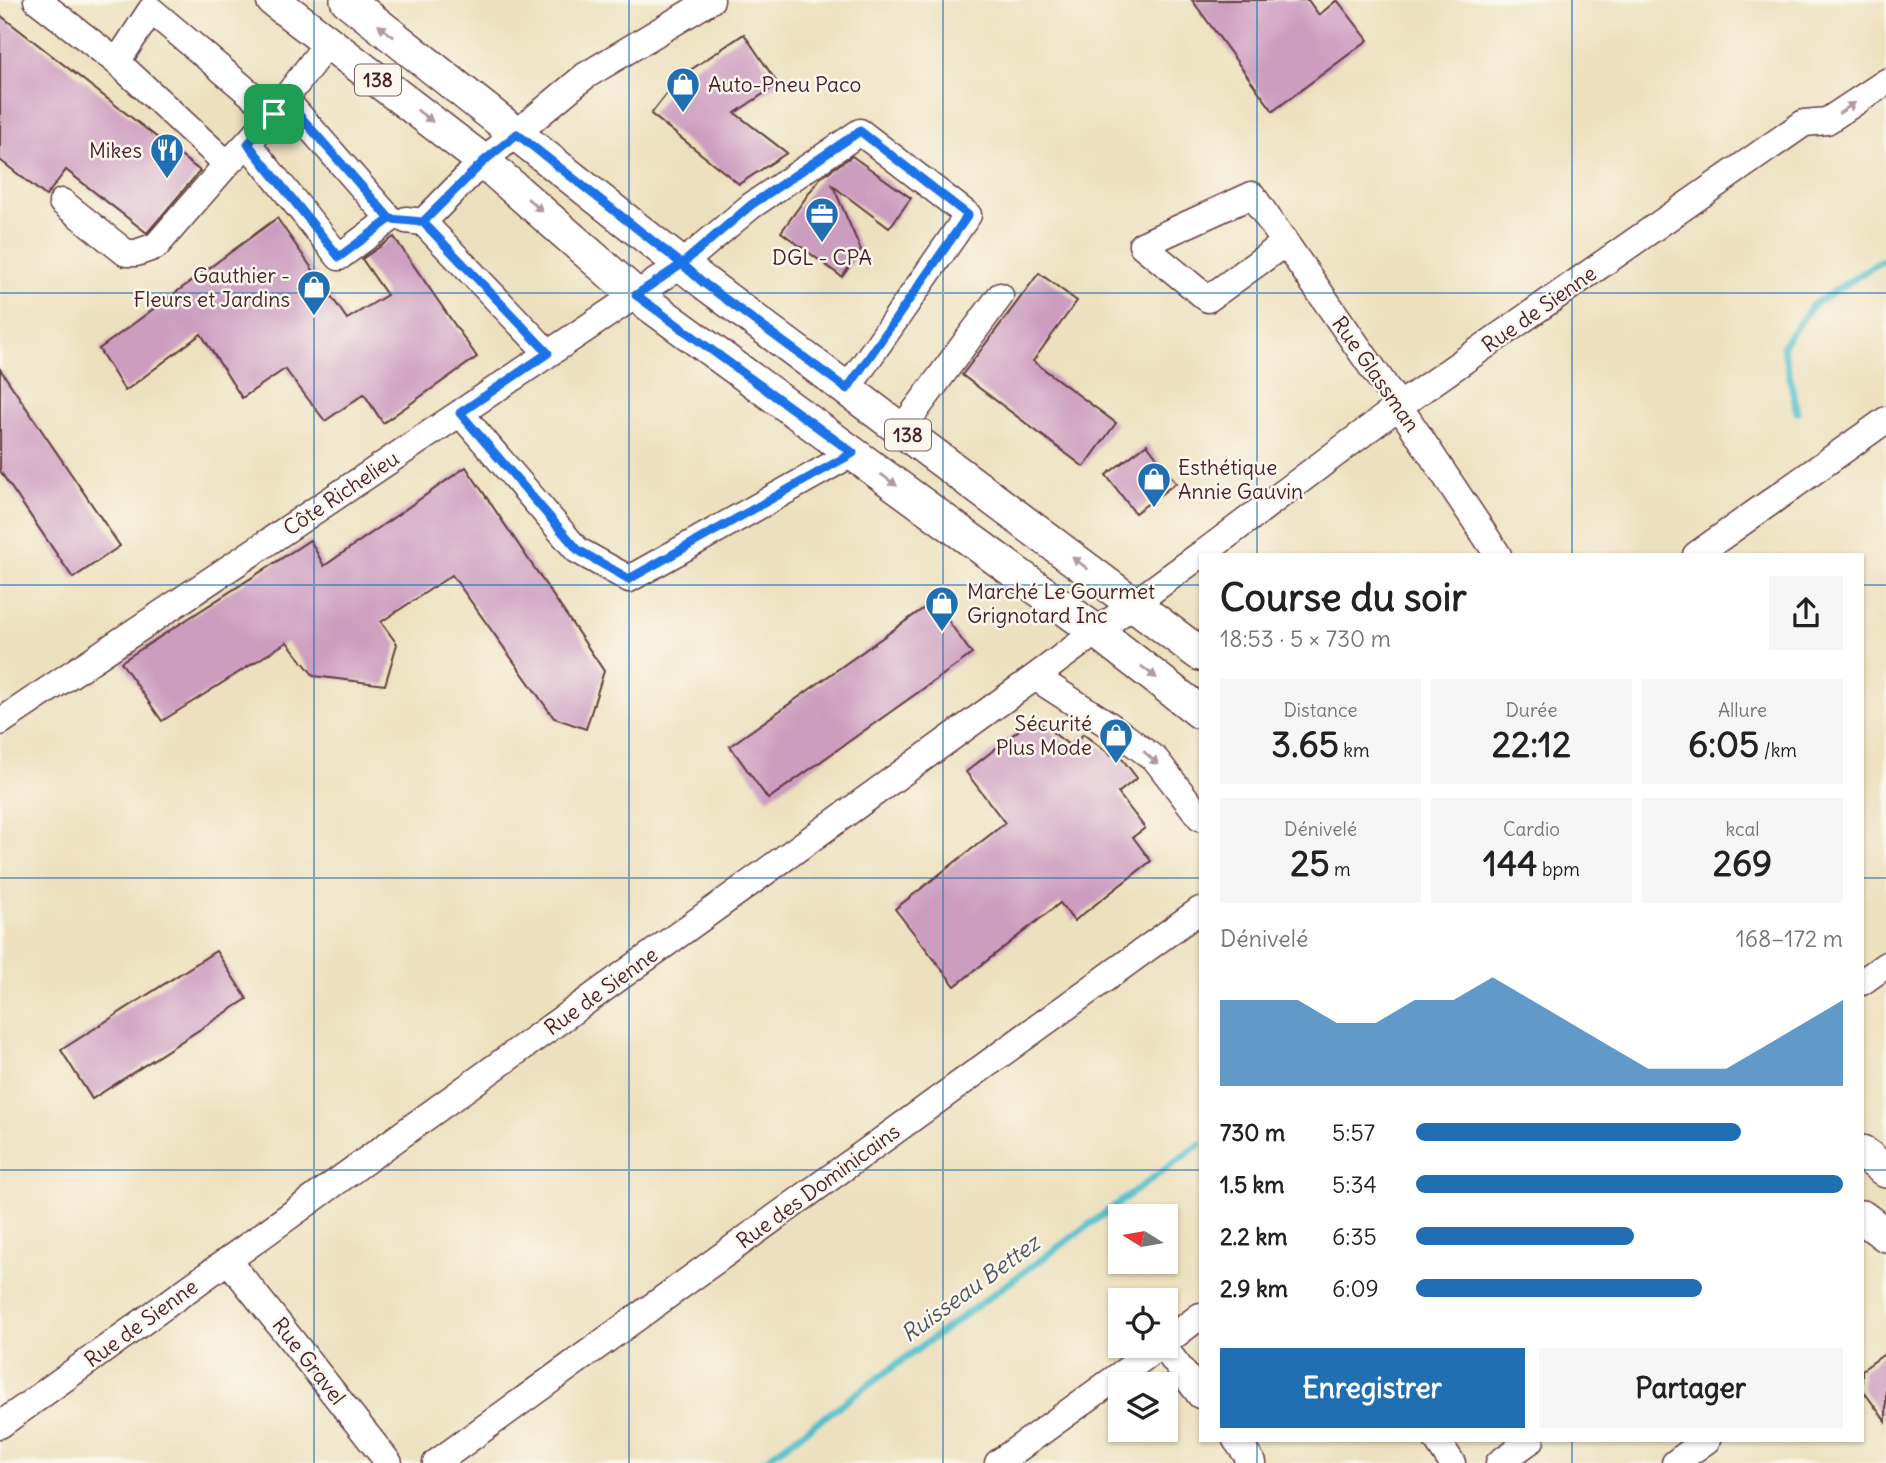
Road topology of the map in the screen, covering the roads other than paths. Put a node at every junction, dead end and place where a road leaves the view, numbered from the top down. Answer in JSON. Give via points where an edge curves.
{"nodes":[{"id":1,"x":37,"y":0,"type":"edge"},
{"id":2,"x":273,"y":0,"type":"edge"},
{"id":3,"x":347,"y":0,"type":"edge"},
{"id":4,"x":711,"y":0,"type":"edge"},
{"id":5,"x":150,"y":3,"type":"edge"},
{"id":6,"x":328,"y":42,"type":"junction"},
{"id":7,"x":117,"y":62,"type":"junction"},
{"id":8,"x":1886,"y":82,"type":"edge"},
{"id":9,"x":279,"y":107,"type":"junction"},
{"id":10,"x":517,"y":134,"type":"junction"},
{"id":11,"x":248,"y":144,"type":"junction"},
{"id":12,"x":484,"y":161,"type":"junction"},
{"id":13,"x":227,"y":164,"type":"junction"},
{"id":14,"x":62,"y":202,"type":"dead end"},
{"id":15,"x":390,"y":219,"type":"junction"},
{"id":16,"x":423,"y":222,"type":"junction"},
{"id":17,"x":1285,"y":243,"type":"junction"},
{"id":18,"x":682,"y":264,"type":"junction"},
{"id":19,"x":636,"y":295,"type":"junction"},
{"id":20,"x":1000,"y":296,"type":"dead end"},
{"id":21,"x":548,"y":353,"type":"junction"},
{"id":22,"x":847,"y":389,"type":"junction"},
{"id":23,"x":1399,"y":406,"type":"junction"},
{"id":24,"x":460,"y":413,"type":"junction"},
{"id":25,"x":1886,"y":420,"type":"edge"},
{"id":26,"x":901,"y":430,"type":"junction"},
{"id":27,"x":853,"y":453,"type":"junction"},
{"id":28,"x":1204,"y":553,"type":"edge"},
{"id":29,"x":1497,"y":553,"type":"edge"},
{"id":30,"x":1699,"y":553,"type":"edge"},
{"id":31,"x":1199,"y":556,"type":"edge"},
{"id":32,"x":1135,"y":604,"type":"junction"},
{"id":33,"x":1097,"y":632,"type":"junction"},
{"id":34,"x":1199,"y":653,"type":"edge"},
{"id":35,"x":1035,"y":677,"type":"junction"},
{"id":36,"x":1199,"y":711,"type":"edge"},
{"id":37,"x":0,"y":722,"type":"edge"},
{"id":38,"x":1199,"y":816,"type":"edge"},
{"id":39,"x":1199,"y":911,"type":"edge"},
{"id":40,"x":1886,"y":965,"type":"edge"},
{"id":41,"x":1864,"y":981,"type":"edge"},
{"id":42,"x":1864,"y":1154,"type":"edge"},
{"id":43,"x":1886,"y":1171,"type":"edge"},
{"id":44,"x":1864,"y":1218,"type":"edge"},
{"id":45,"x":1886,"y":1235,"type":"edge"},
{"id":46,"x":228,"y":1260,"type":"junction"},
{"id":47,"x":1199,"y":1316,"type":"edge"},
{"id":48,"x":1178,"y":1332,"type":"edge"},
{"id":49,"x":1144,"y":1358,"type":"edge"},
{"id":50,"x":1173,"y":1358,"type":"edge"},
{"id":51,"x":1199,"y":1394,"type":"edge"},
{"id":52,"x":0,"y":1425,"type":"edge"},
{"id":53,"x":1237,"y":1442,"type":"edge"},
{"id":54,"x":1438,"y":1442,"type":"edge"},
{"id":55,"x":1528,"y":1442,"type":"edge"},
{"id":56,"x":1704,"y":1442,"type":"edge"},
{"id":57,"x":389,"y":1463,"type":"edge"},
{"id":58,"x":436,"y":1463,"type":"edge"},
{"id":59,"x":998,"y":1463,"type":"edge"},
{"id":60,"x":1253,"y":1463,"type":"edge"},
{"id":61,"x":1451,"y":1463,"type":"edge"},
{"id":62,"x":1499,"y":1463,"type":"edge"},
{"id":63,"x":1675,"y":1463,"type":"edge"}],
"edges":[{"from":1,"to":7,"type":"street"},
{"from":2,"to":6,"type":"main road","number":"138"},
{"from":10,"to":3,"type":"main road","number":"138","one_way":true},
{"from":4,"to":10,"type":"street","via":[[585,76]]},
{"from":5,"to":7,"type":"street"},
{"from":5,"to":9,"type":"street"},
{"from":6,"to":9,"type":"street"},
{"from":6,"to":12,"type":"main road","number":"138","one_way":true},
{"from":7,"to":13,"type":"street"},
{"from":23,"to":8,"type":"street","name":"Rue de Sienne","one_way":true,"via":[[1804,123],[1827,121]]},
{"from":9,"to":11,"type":"street"},
{"from":9,"to":15,"type":"street"},
{"from":10,"to":12,"type":"street"},
{"from":10,"to":18,"type":"main road","number":"138"},
{"from":11,"to":13,"type":"street"},
{"from":11,"to":15,"type":"street","via":[[339,257]]},
{"from":12,"to":16,"type":"street"},
{"from":12,"to":19,"type":"main road","number":"138","one_way":true},
{"from":13,"to":14,"type":"street","via":[[156,246],[136,253],[126,253]]},
{"from":15,"to":16,"type":"street"},
{"from":16,"to":21,"type":"street"},
{"from":17,"to":17,"type":"street","name":"Rue Glassman","via":[[1252,195],[1142,245],[1208,299]]},
{"from":17,"to":23,"type":"street","name":"Rue Glassman"},
{"from":18,"to":19,"type":"street","name":"Côte Richelieu"},
{"from":18,"to":22,"type":"main road","number":"138"},
{"from":18,"to":22,"type":"street","name":"Côte Richelieu","via":[[751,205],[860,131],[968,215]]},
{"from":19,"to":21,"type":"street","name":"Côte Richelieu"},
{"from":19,"to":27,"type":"main road","number":"138"},
{"from":20,"to":26,"type":"street"},
{"from":21,"to":24,"type":"street","name":"Côte Richelieu"},
{"from":22,"to":26,"type":"main road","number":"138"},
{"from":23,"to":28,"type":"street","name":"Rue de Sienne"},
{"from":23,"to":29,"type":"street","name":"Rue Glassman"},
{"from":24,"to":27,"type":"street","via":[[578,550],[629,579]]},
{"from":24,"to":37,"type":"street","name":"Côte Richelieu"},
{"from":25,"to":30,"type":"street"},
{"from":32,"to":26,"type":"main road","number":"138","one_way":true},
{"from":27,"to":33,"type":"main road","number":"138","one_way":true},
{"from":31,"to":32,"type":"street","name":"Rue de Sienne"},
{"from":32,"to":33,"type":"street","name":"Rue de Sienne"},
{"from":32,"to":34,"type":"main road","number":"138"},
{"from":33,"to":35,"type":"street","name":"Rue de Sienne"},
{"from":33,"to":36,"type":"main road","number":"138","one_way":true},
{"from":35,"to":38,"type":"street","one_way":true,"via":[[1156,760]]},
{"from":35,"to":46,"type":"street","name":"Rue de Sienne"},
{"from":39,"to":58,"type":"street","name":"Rue des Dominicains"},
{"from":40,"to":41,"type":"street"},
{"from":42,"to":43,"type":"main road"},
{"from":44,"to":45,"type":"main road"},
{"from":46,"to":52,"type":"street","name":"Rue de Sienne"},
{"from":46,"to":57,"type":"street","name":"Rue Gravel"},
{"from":47,"to":48,"type":"street"},
{"from":49,"to":59,"type":"street"},
{"from":50,"to":51,"type":"street"},
{"from":53,"to":60,"type":"street"},
{"from":54,"to":61,"type":"street"},
{"from":55,"to":62,"type":"street"},
{"from":56,"to":63,"type":"street"}]}
